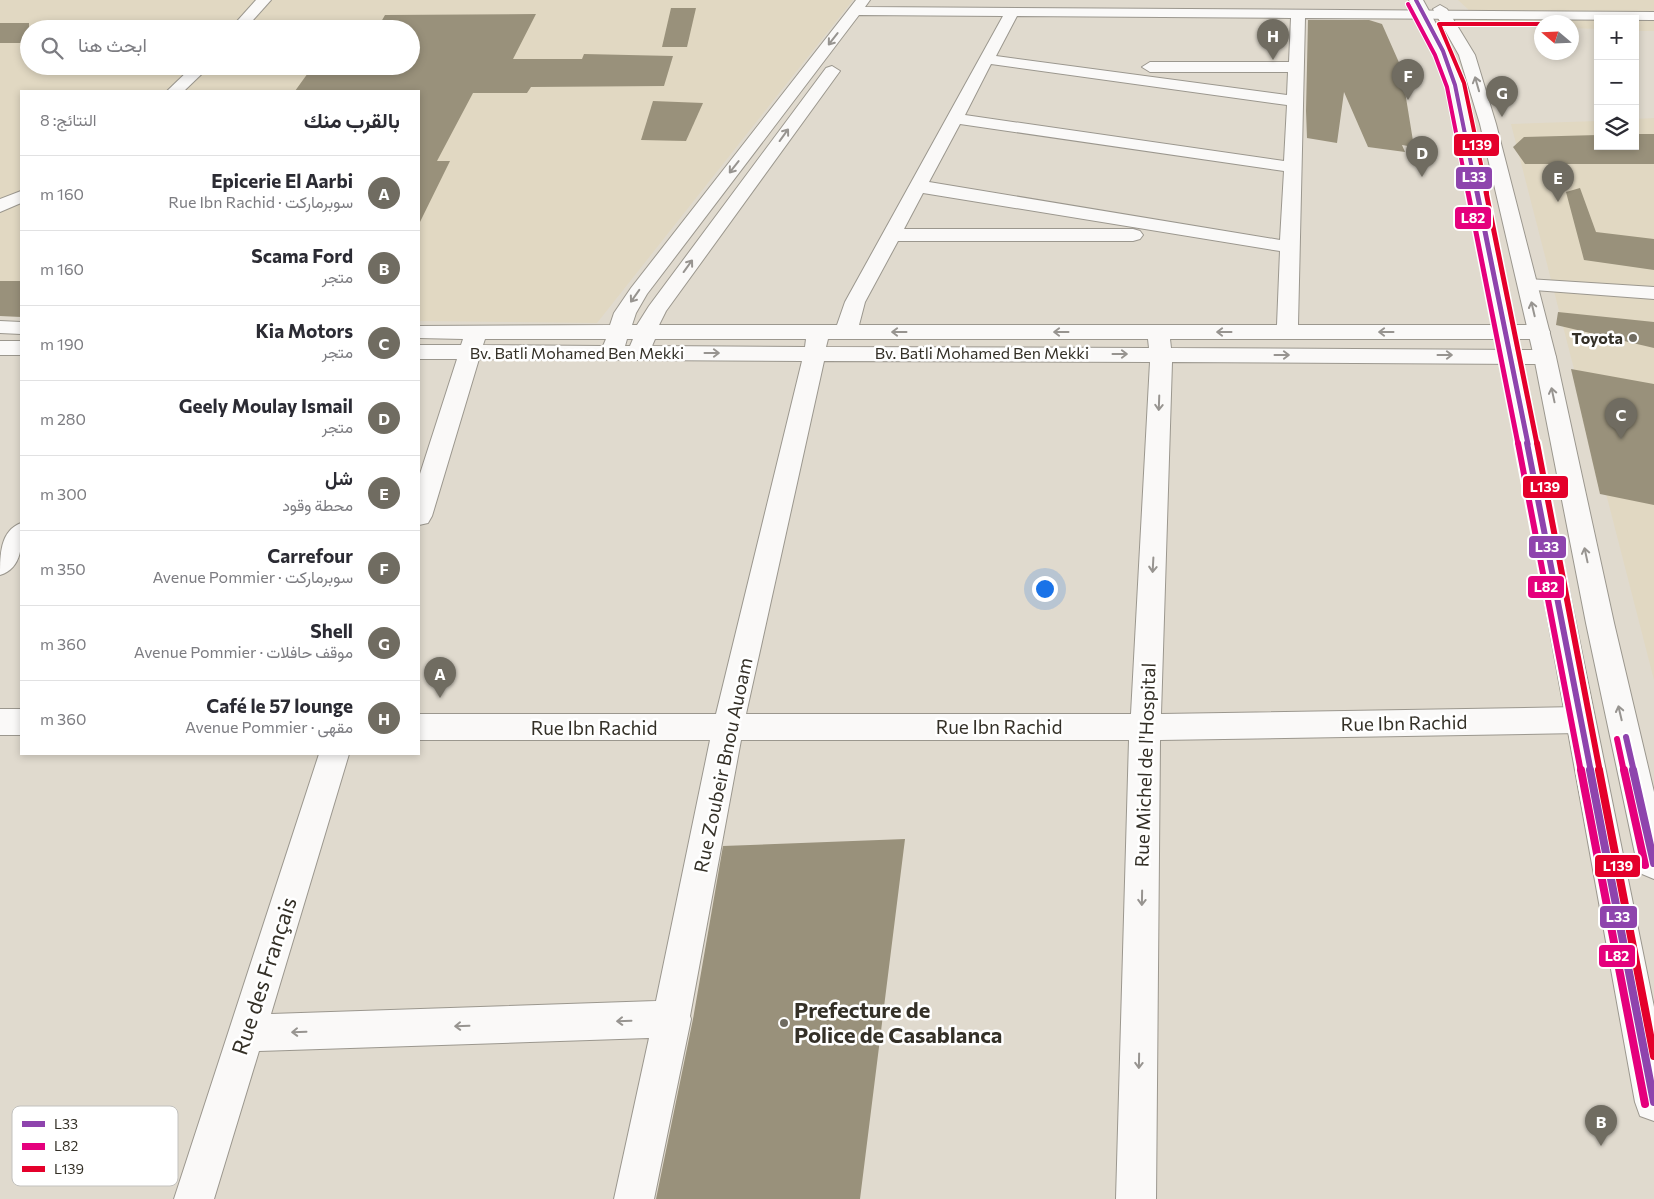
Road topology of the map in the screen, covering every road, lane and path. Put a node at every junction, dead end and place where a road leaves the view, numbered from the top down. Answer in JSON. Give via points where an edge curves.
{"nodes":[{"id":1,"x":264,"y":0,"type":"edge"},
{"id":2,"x":869,"y":6,"type":"edge"},
{"id":3,"x":1430,"y":7,"type":"edge"},
{"id":4,"x":1011,"y":14,"type":"junction"},
{"id":5,"x":1298,"y":14,"type":"junction"},
{"id":6,"x":1654,"y":16,"type":"edge"},
{"id":7,"x":245,"y":20,"type":"edge"},
{"id":8,"x":864,"y":27,"type":"dead end"},
{"id":9,"x":841,"y":59,"type":"dead end"},
{"id":10,"x":986,"y":59,"type":"junction"},
{"id":11,"x":1044,"y":67,"type":"junction"},
{"id":12,"x":1296,"y":67,"type":"junction"},
{"id":13,"x":192,"y":75,"type":"edge"},
{"id":14,"x":176,"y":90,"type":"edge"},
{"id":15,"x":1294,"y":101,"type":"junction"},
{"id":16,"x":954,"y":118,"type":"junction"},
{"id":17,"x":1292,"y":167,"type":"junction"},
{"id":18,"x":917,"y":186,"type":"junction"},
{"id":19,"x":20,"y":196,"type":"edge"},
{"id":20,"x":0,"y":206,"type":"edge"},
{"id":21,"x":892,"y":234,"type":"junction"},
{"id":22,"x":1214,"y":235,"type":"junction"},
{"id":23,"x":1289,"y":247,"type":"junction"},
{"id":24,"x":1528,"y":285,"type":"junction"},
{"id":25,"x":1654,"y":293,"type":"edge"},
{"id":26,"x":0,"y":327,"type":"edge"},
{"id":27,"x":20,"y":328,"type":"edge"},
{"id":28,"x":420,"y":332,"type":"edge"},
{"id":29,"x":617,"y":332,"type":"junction"},
{"id":30,"x":646,"y":332,"type":"junction"},
{"id":31,"x":972,"y":332,"type":"junction"},
{"id":32,"x":1287,"y":332,"type":"junction"},
{"id":33,"x":827,"y":339,"type":"junction"},
{"id":34,"x":473,"y":342,"type":"junction"},
{"id":35,"x":1160,"y":343,"type":"junction"},
{"id":36,"x":1507,"y":344,"type":"junction"},
{"id":37,"x":1542,"y":344,"type":"junction"},
{"id":38,"x":0,"y":348,"type":"edge"},
{"id":39,"x":20,"y":348,"type":"edge"},
{"id":40,"x":420,"y":352,"type":"edge"},
{"id":41,"x":612,"y":353,"type":"junction"},
{"id":42,"x":639,"y":353,"type":"junction"},
{"id":43,"x":977,"y":353,"type":"junction"},
{"id":44,"x":420,"y":513,"type":"edge"},
{"id":45,"x":20,"y":535,"type":"edge"},
{"id":46,"x":0,"y":565,"type":"edge"},
{"id":47,"x":1579,"y":720,"type":"junction"},
{"id":48,"x":0,"y":722,"type":"edge"},
{"id":49,"x":20,"y":722,"type":"edge"},
{"id":50,"x":420,"y":727,"type":"edge"},
{"id":51,"x":1145,"y":727,"type":"junction"},
{"id":52,"x":728,"y":728,"type":"junction"},
{"id":53,"x":334,"y":755,"type":"edge"},
{"id":54,"x":1654,"y":864,"type":"edge"},
{"id":55,"x":673,"y":1019,"type":"junction"},
{"id":56,"x":246,"y":1033,"type":"junction"},
{"id":57,"x":1654,"y":1102,"type":"edge"},
{"id":58,"x":194,"y":1199,"type":"edge"},
{"id":59,"x":634,"y":1199,"type":"edge"},
{"id":60,"x":1136,"y":1199,"type":"edge"}],
"edges":[{"from":1,"to":7,"type":"street"},
{"from":2,"to":4,"type":"street"},
{"from":2,"to":8,"type":"street"},
{"from":2,"to":29,"type":"street","one_way":true,"via":[[638,292]]},
{"from":3,"to":5,"type":"street"},
{"from":3,"to":6,"type":"street"},
{"from":24,"to":3,"type":"street","one_way":true,"via":[[1474,72]]},
{"from":3,"to":36,"type":"street","via":[[1456,85]]},
{"from":4,"to":5,"type":"street"},
{"from":4,"to":10,"type":"street","name":"Rue Zoubeir Bnou Auoam"},
{"from":5,"to":12,"type":"street"},
{"from":30,"to":9,"type":"street","one_way":true,"via":[[656,310]]},
{"from":10,"to":11,"type":"street"},
{"from":10,"to":16,"type":"street","name":"Rue Zoubeir Bnou Auoam"},
{"from":11,"to":12,"type":"street"},
{"from":11,"to":15,"type":"street"},
{"from":12,"to":15,"type":"street"},
{"from":13,"to":14,"type":"street"},
{"from":15,"to":17,"type":"street"},
{"from":16,"to":17,"type":"street"},
{"from":16,"to":18,"type":"street","name":"Rue Zoubeir Bnou Auoam"},
{"from":17,"to":23,"type":"street"},
{"from":18,"to":21,"type":"street","name":"Rue Zoubeir Bnou Auoam"},
{"from":18,"to":22,"type":"street"},
{"from":19,"to":20,"type":"street"},
{"from":21,"to":22,"type":"street"},
{"from":21,"to":33,"type":"street","name":"Rue Zoubeir Bnou Auoam","via":[[855,302]]},
{"from":22,"to":23,"type":"street"},
{"from":23,"to":32,"type":"street"},
{"from":24,"to":25,"type":"street"},
{"from":37,"to":24,"type":"street","one_way":true},
{"from":26,"to":27,"type":"street"},
{"from":28,"to":34,"type":"street","name":"Bv. Batli Mohamed Ben Mekki"},
{"from":29,"to":30,"type":"street","name":"Bv. Batli Mohamed Ben Mekki"},
{"from":29,"to":34,"type":"street","name":"Bv. Batli Mohamed Ben Mekki"},
{"from":29,"to":41,"type":"street"},
{"from":30,"to":33,"type":"street","name":"Bv. Batli Mohamed Ben Mekki"},
{"from":30,"to":42,"type":"street"},
{"from":31,"to":33,"type":"street","name":"Bv. Batli Mohamed Ben Mekki","one_way":true},
{"from":35,"to":31,"type":"street","name":"Bv. Batli Mohamed Ben Mekki","one_way":true},
{"from":31,"to":43,"type":"street"},
{"from":32,"to":35,"type":"street","name":"Bv. Batli Mohamed Ben Mekki","one_way":true},
{"from":36,"to":32,"type":"street","name":"Bv. Batli Mohamed Ben Mekki","one_way":true},
{"from":42,"to":33,"type":"street","name":"Bv. Batli Mohamed Ben Mekki","one_way":true},
{"from":33,"to":43,"type":"street","name":"Bv. Batli Mohamed Ben Mekki"},
{"from":33,"to":52,"type":"street","name":"Rue Zoubeir Bnou Auoam","via":[[790,470]]},
{"from":34,"to":40,"type":"street","name":"Bv. Batli Mohamed Ben Mekki"},
{"from":34,"to":41,"type":"street","name":"Bv. Batli Mohamed Ben Mekki"},
{"from":34,"to":44,"type":"street"},
{"from":35,"to":36,"type":"street","name":"Bv. Batli Mohamed Ben Mekki","one_way":true},
{"from":43,"to":35,"type":"street","name":"Bv. Batli Mohamed Ben Mekki","one_way":true},
{"from":35,"to":51,"type":"street","name":"Rue Michel de l'Hospital","one_way":true},
{"from":36,"to":37,"type":"street","name":"Bv. Batli Mohamed Ben Mekki"},
{"from":36,"to":47,"type":"street"},
{"from":54,"to":37,"type":"street","one_way":true},
{"from":38,"to":39,"type":"street"},
{"from":41,"to":42,"type":"street","name":"Bv. Batli Mohamed Ben Mekki"},
{"from":45,"to":46,"type":"street"},
{"from":47,"to":51,"type":"street","name":"Rue Ibn Rachid"},
{"from":47,"to":57,"type":"street"},
{"from":48,"to":49,"type":"street"},
{"from":50,"to":52,"type":"street","name":"Rue Ibn Rachid"},
{"from":51,"to":52,"type":"street","name":"Rue Ibn Rachid"},
{"from":51,"to":60,"type":"street","name":"Rue Michel de l'Hospital","one_way":true},
{"from":52,"to":55,"type":"street","name":"Rue Zoubeir Bnou Auoam"},
{"from":53,"to":56,"type":"street","name":"Rue des Français"},
{"from":55,"to":56,"type":"street","one_way":true},
{"from":55,"to":59,"type":"street","name":"Rue Zoubeir Bnou Auoam"},
{"from":56,"to":58,"type":"street","name":"Rue des Français"}]}
